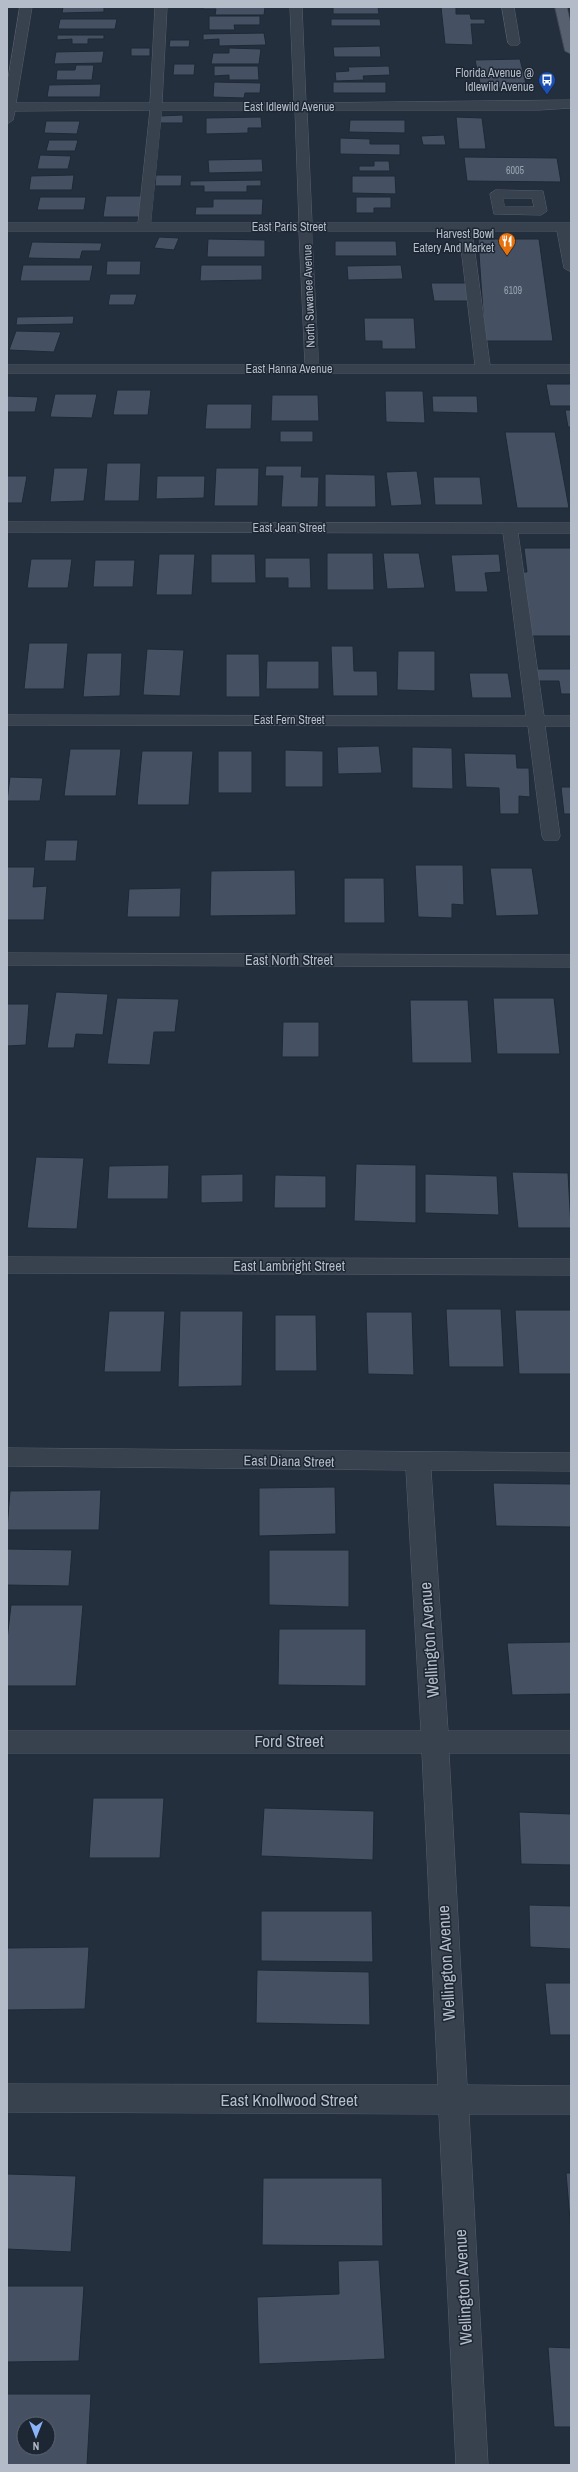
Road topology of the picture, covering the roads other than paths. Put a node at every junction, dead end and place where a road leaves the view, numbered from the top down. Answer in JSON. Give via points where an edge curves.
{"nodes":[{"id":1,"x":26,"y":7,"type":"edge"},
{"id":2,"x":161,"y":7,"type":"edge"},
{"id":3,"x":296,"y":7,"type":"edge"},
{"id":4,"x":508,"y":7,"type":"edge"},
{"id":5,"x":561,"y":7,"type":"edge"},
{"id":6,"x":514,"y":43,"type":"dead end"},
{"id":7,"x":571,"y":47,"type":"edge"},
{"id":8,"x":571,"y":104,"type":"edge"},
{"id":9,"x":8,"y":107,"type":"edge"},
{"id":10,"x":156,"y":107,"type":"junction"},
{"id":11,"x":300,"y":107,"type":"junction"},
{"id":12,"x":7,"y":121,"type":"edge"},
{"id":13,"x":524,"y":211,"type":"dead end"},
{"id":14,"x":466,"y":226,"type":"junction"},
{"id":15,"x":7,"y":227,"type":"edge"},
{"id":16,"x":144,"y":227,"type":"junction"},
{"id":17,"x":306,"y":227,"type":"junction"},
{"id":18,"x":527,"y":227,"type":"junction"},
{"id":19,"x":567,"y":227,"type":"edge"},
{"id":20,"x":571,"y":268,"type":"edge"},
{"id":21,"x":482,"y":368,"type":"junction"},
{"id":22,"x":7,"y":369,"type":"edge"},
{"id":23,"x":571,"y":369,"type":"edge"},
{"id":24,"x":312,"y":370,"type":"junction"},
{"id":25,"x":7,"y":527,"type":"edge"},
{"id":26,"x":510,"y":528,"type":"junction"},
{"id":27,"x":571,"y":528,"type":"edge"},
{"id":28,"x":7,"y":720,"type":"edge"},
{"id":29,"x":535,"y":721,"type":"junction"},
{"id":30,"x":571,"y":721,"type":"edge"},
{"id":31,"x":551,"y":836,"type":"dead end"},
{"id":32,"x":7,"y":959,"type":"edge"},
{"id":33,"x":571,"y":961,"type":"edge"},
{"id":34,"x":7,"y":1265,"type":"edge"},
{"id":35,"x":571,"y":1267,"type":"edge"},
{"id":36,"x":7,"y":1457,"type":"edge"},
{"id":37,"x":418,"y":1462,"type":"junction"},
{"id":38,"x":571,"y":1462,"type":"edge"},
{"id":39,"x":435,"y":1740,"type":"junction"},
{"id":40,"x":7,"y":1742,"type":"edge"},
{"id":41,"x":571,"y":1742,"type":"edge"},
{"id":42,"x":7,"y":2098,"type":"edge"},
{"id":43,"x":453,"y":2100,"type":"junction"},
{"id":44,"x":571,"y":2100,"type":"edge"},
{"id":45,"x":472,"y":2465,"type":"edge"}],
"edges":[{"from":1,"to":9,"type":"street"},
{"from":2,"to":10,"type":"street"},
{"from":3,"to":11,"type":"street","name":"North Suwanee Avenue"},
{"from":4,"to":6,"type":"street"},
{"from":5,"to":7,"type":"main road"},
{"from":8,"to":11,"type":"street","name":"East Idlewild Avenue"},
{"from":9,"to":10,"type":"street","name":"East Idlewild Avenue"},
{"from":9,"to":12,"type":"street"},
{"from":10,"to":11,"type":"street","name":"East Idlewild Avenue"},
{"from":10,"to":16,"type":"street"},
{"from":11,"to":17,"type":"street","name":"North Suwanee Avenue"},
{"from":13,"to":18,"type":"street"},
{"from":14,"to":17,"type":"street","name":"East Paris Street"},
{"from":14,"to":18,"type":"street","name":"East Paris Street"},
{"from":14,"to":21,"type":"street"},
{"from":15,"to":16,"type":"street","name":"East Paris Street"},
{"from":16,"to":17,"type":"street","name":"East Paris Street"},
{"from":17,"to":24,"type":"street","name":"North Suwanee Avenue"},
{"from":18,"to":19,"type":"street","name":"East Paris Street"},
{"from":19,"to":20,"type":"street"},
{"from":21,"to":23,"type":"street","name":"East Hanna Avenue"},
{"from":21,"to":24,"type":"street","name":"East Hanna Avenue"},
{"from":22,"to":24,"type":"street","name":"East Hanna Avenue"},
{"from":25,"to":26,"type":"street","name":"East Jean Street"},
{"from":26,"to":27,"type":"street","name":"East Jean Street"},
{"from":26,"to":29,"type":"street"},
{"from":28,"to":29,"type":"street","name":"East Fern Street"},
{"from":29,"to":30,"type":"street","name":"East Fern Street"},
{"from":29,"to":31,"type":"street"},
{"from":32,"to":33,"type":"street","name":"East North Street"},
{"from":34,"to":35,"type":"street","name":"East Lambright Street"},
{"from":36,"to":37,"type":"street","name":"East Diana Street"},
{"from":37,"to":38,"type":"street","name":"East Diana Street"},
{"from":37,"to":39,"type":"street","name":"Wellington Avenue"},
{"from":39,"to":40,"type":"street","name":"Ford Street"},
{"from":39,"to":41,"type":"street","name":"Ford Street"},
{"from":39,"to":43,"type":"street","name":"Wellington Avenue"},
{"from":42,"to":43,"type":"street","name":"East Knollwood Street"},
{"from":43,"to":44,"type":"street","name":"East Knollwood Street"},
{"from":43,"to":45,"type":"street","name":"Wellington Avenue"}]}
